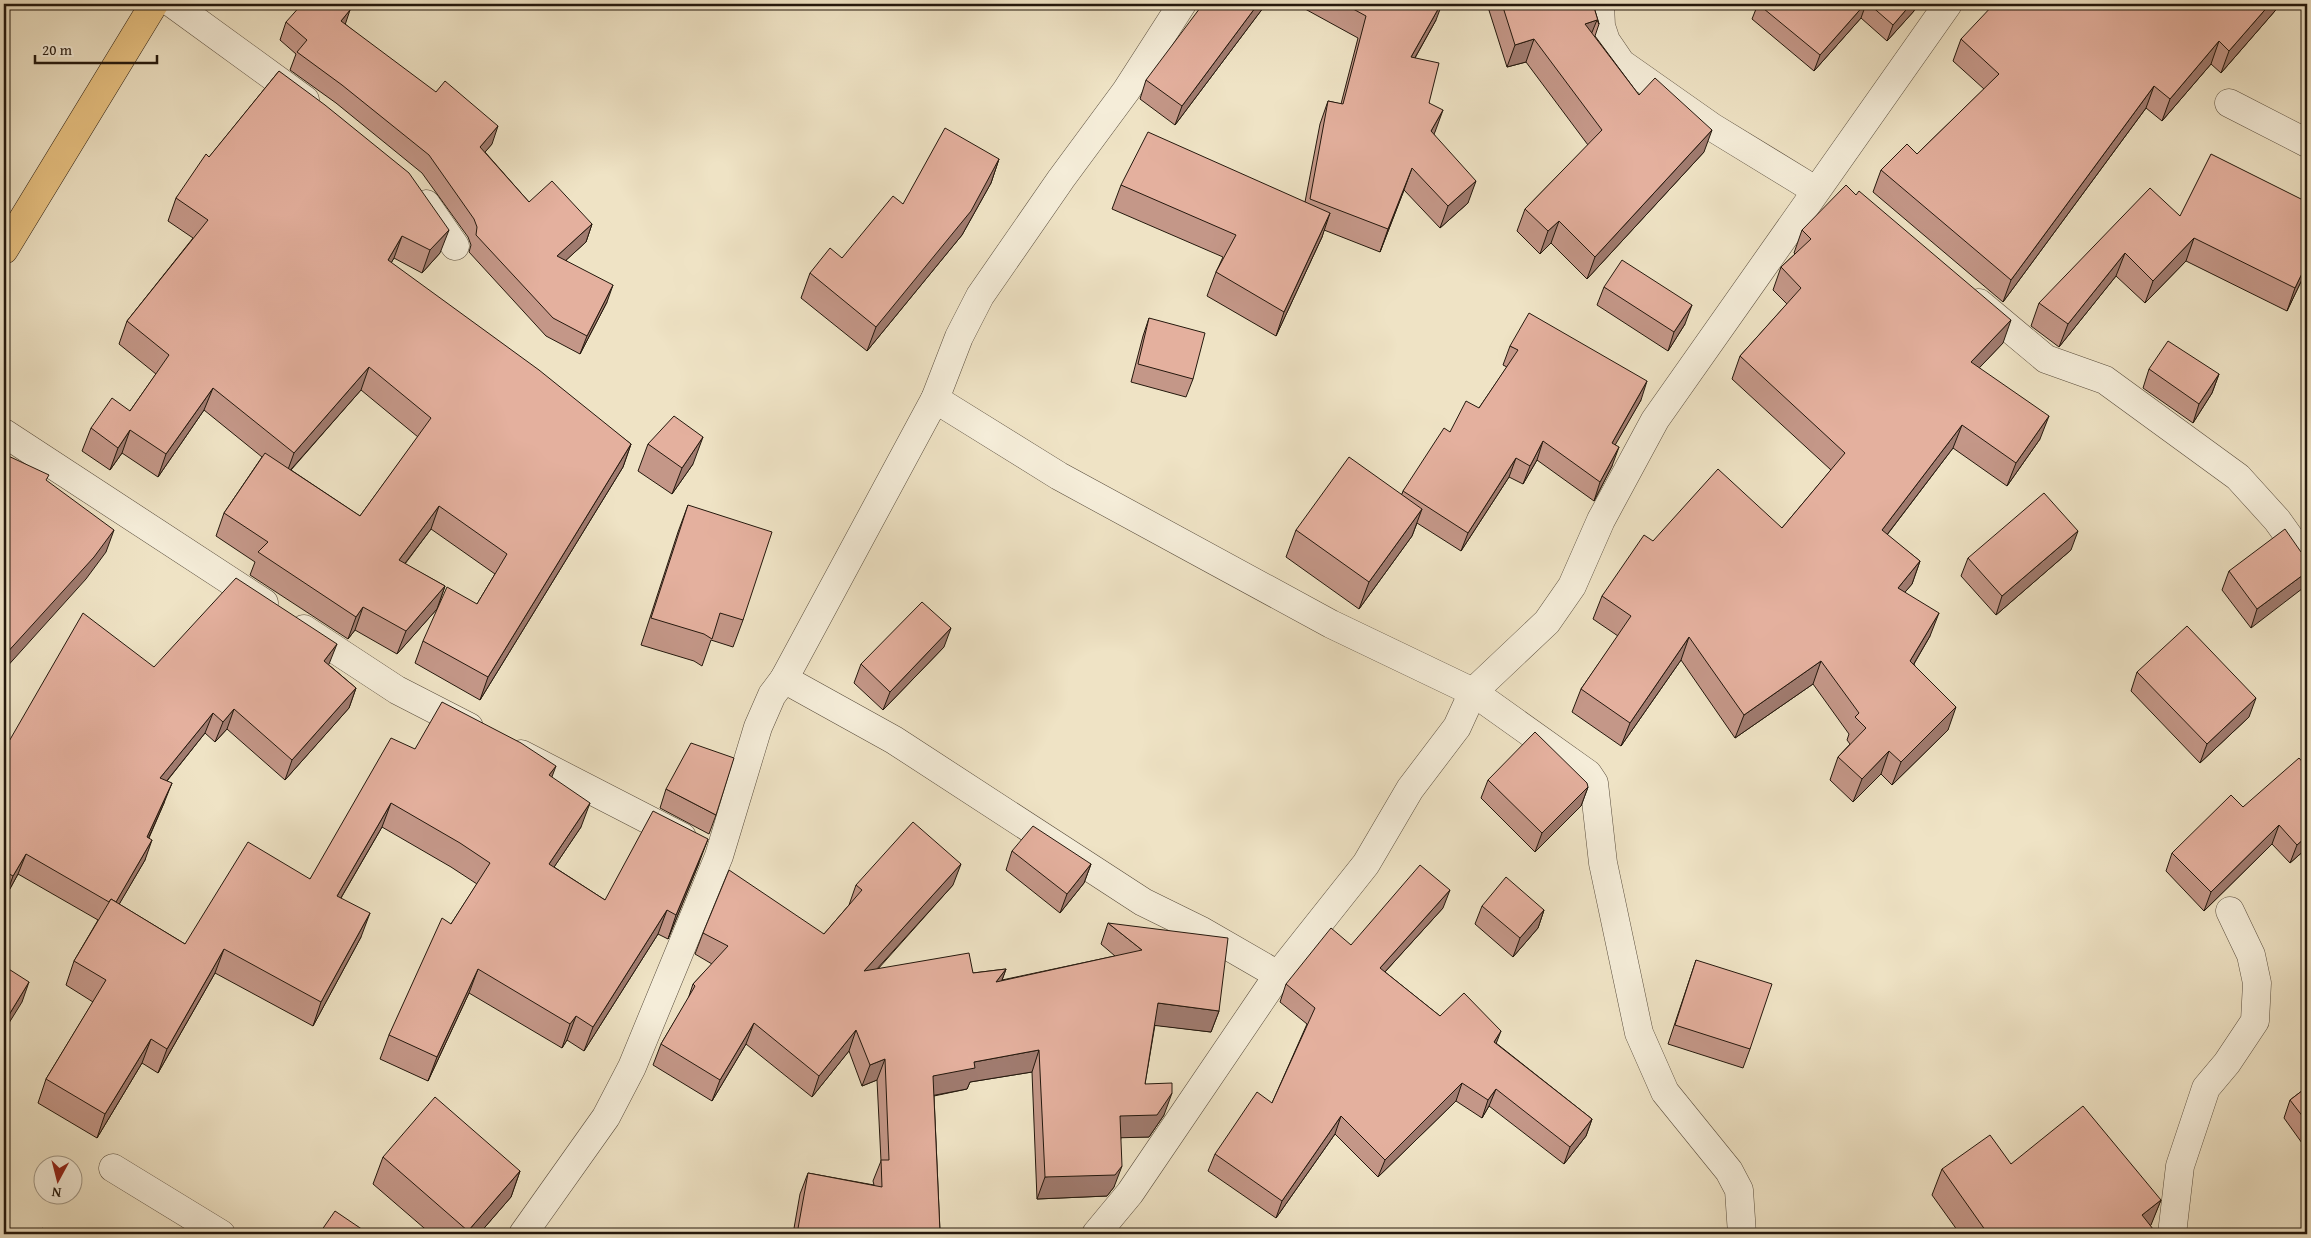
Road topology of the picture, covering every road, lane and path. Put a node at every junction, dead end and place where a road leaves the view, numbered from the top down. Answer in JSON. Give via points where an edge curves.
{"nodes":[{"id":1,"x":154,"y":4,"type":"edge"},
{"id":2,"x":173,"y":4,"type":"edge"},
{"id":3,"x":1182,"y":4,"type":"edge"},
{"id":4,"x":1600,"y":4,"type":"edge"},
{"id":5,"x":1948,"y":4,"type":"edge"},
{"id":6,"x":2229,"y":103,"type":"dead end"},
{"id":7,"x":326,"y":115,"type":"edge"},
{"id":8,"x":2307,"y":143,"type":"edge"},
{"id":9,"x":1821,"y":182,"type":"junction"},
{"id":10,"x":412,"y":185,"type":"edge"},
{"id":11,"x":1850,"y":193,"type":"edge"},
{"id":12,"x":455,"y":246,"type":"dead end"},
{"id":13,"x":4,"y":250,"type":"edge"},
{"id":14,"x":1960,"y":287,"type":"edge"},
{"id":15,"x":935,"y":399,"type":"junction"},
{"id":16,"x":4,"y":433,"type":"edge"},
{"id":17,"x":2307,"y":562,"type":"edge"},
{"id":18,"x":784,"y":679,"type":"junction"},
{"id":19,"x":1473,"y":692,"type":"junction"},
{"id":20,"x":719,"y":856,"type":"junction"},
{"id":21,"x":2230,"y":910,"type":"dead end"},
{"id":22,"x":1278,"y":975,"type":"junction"},
{"id":23,"x":113,"y":1168,"type":"dead end"},
{"id":24,"x":221,"y":1234,"type":"edge"},
{"id":25,"x":523,"y":1234,"type":"edge"},
{"id":26,"x":1096,"y":1234,"type":"edge"},
{"id":27,"x":1742,"y":1234,"type":"edge"},
{"id":28,"x":2172,"y":1234,"type":"edge"}],
"edges":[{"from":1,"to":13,"type":"main road"},
{"from":2,"to":7,"type":"street"},
{"from":3,"to":15,"type":"street","via":[[1126,91],[1060,179],[980,296],[959,337]]},
{"from":4,"to":9,"type":"street","via":[[1601,26],[1606,41],[1621,63],[1712,127]]},
{"from":5,"to":9,"type":"street"},
{"from":6,"to":8,"type":"street"},
{"from":9,"to":11,"type":"street"},
{"from":9,"to":19,"type":"street","via":[[1655,420],[1601,520],[1567,593],[1547,622]]},
{"from":10,"to":12,"type":"street"},
{"from":14,"to":17,"type":"street","via":[[2046,358],[2105,380],[2238,477],[2277,520]]},
{"from":15,"to":18,"type":"street"},
{"from":15,"to":19,"type":"street","via":[[1059,476],[1331,624]]},
{"from":16,"to":20,"type":"street","via":[[397,690]]},
{"from":18,"to":20,"type":"street","via":[[758,727]]},
{"from":18,"to":22,"type":"street","via":[[894,740],[1143,902],[1202,931]]},
{"from":19,"to":22,"type":"street","via":[[1457,727],[1410,789],[1366,864]]},
{"from":19,"to":27,"type":"street","via":[[1573,762],[1594,783],[1603,863],[1639,1033],[1665,1092],[1729,1171],[1739,1190]]},
{"from":20,"to":25,"type":"street","via":[[632,1067],[606,1117]]},
{"from":21,"to":28,"type":"street","via":[[2253,964],[2257,983],[2255,1021],[2206,1088],[2180,1166]]},
{"from":22,"to":26,"type":"street","via":[[1130,1193]]},
{"from":23,"to":24,"type":"street"}]}
